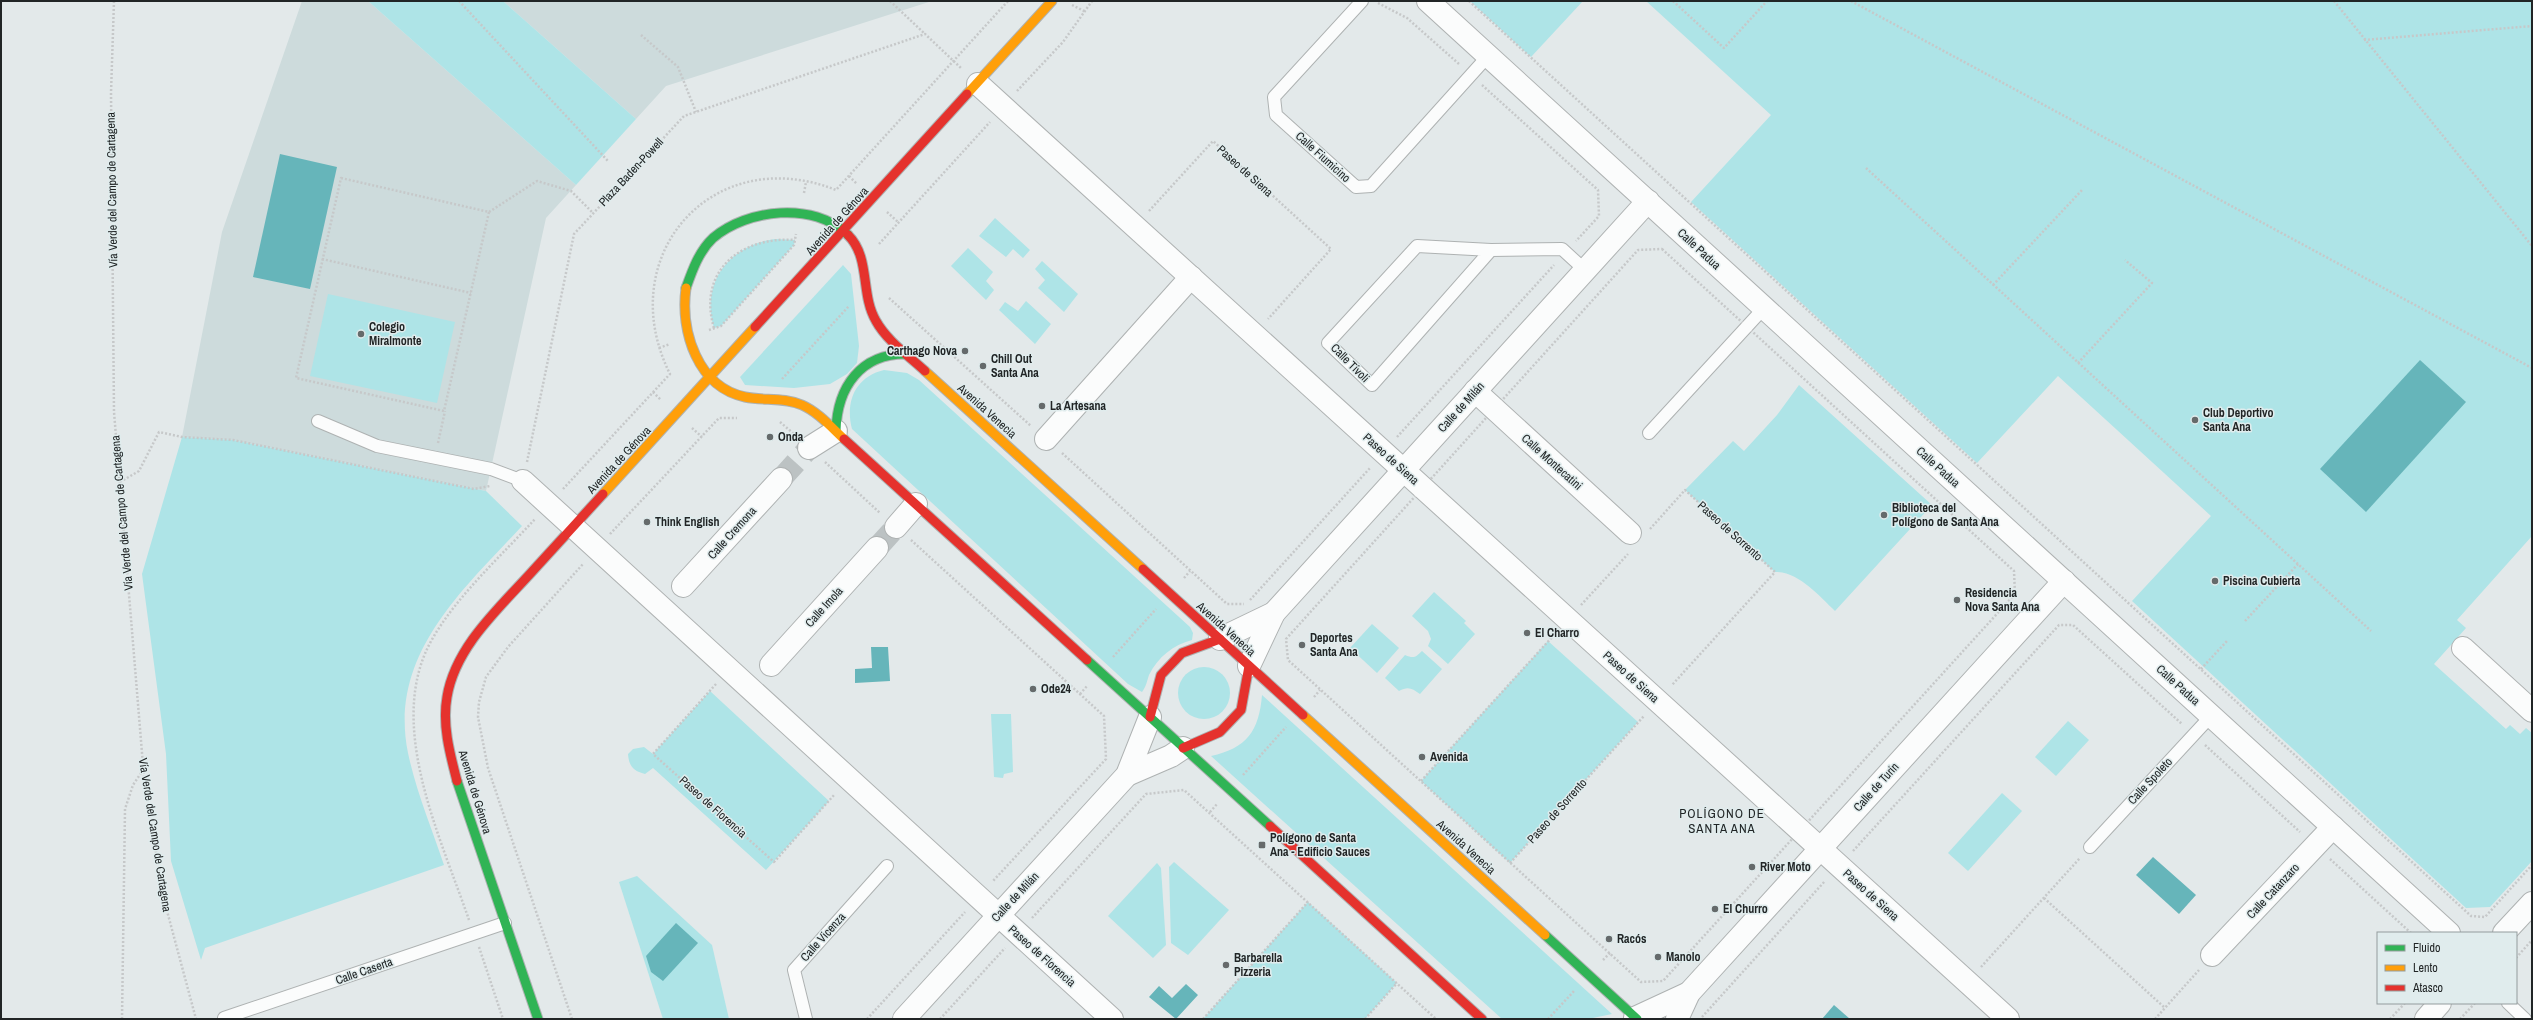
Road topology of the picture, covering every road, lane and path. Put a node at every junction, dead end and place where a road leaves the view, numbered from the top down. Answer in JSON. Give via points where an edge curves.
{"nodes":[{"id":1,"x":114,"y":1,"type":"edge"},
{"id":2,"x":459,"y":1,"type":"edge"},
{"id":3,"x":890,"y":1,"type":"edge"},
{"id":4,"x":1008,"y":1,"type":"edge"},
{"id":5,"x":1052,"y":1,"type":"edge"},
{"id":6,"x":1065,"y":1,"type":"edge"},
{"id":7,"x":1092,"y":1,"type":"edge"},
{"id":8,"x":1362,"y":1,"type":"edge"},
{"id":9,"x":1428,"y":1,"type":"edge"},
{"id":10,"x":1469,"y":1,"type":"edge"},
{"id":11,"x":1673,"y":1,"type":"edge"},
{"id":12,"x":1767,"y":1,"type":"edge"},
{"id":13,"x":1851,"y":1,"type":"edge"},
{"id":14,"x":2334,"y":1,"type":"edge"},
{"id":15,"x":1376,"y":2,"type":"dead end"},
{"id":16,"x":1086,"y":12,"type":"junction"},
{"id":17,"x":2532,"y":26,"type":"edge"},
{"id":18,"x":925,"y":34,"type":"junction"},
{"id":19,"x":641,"y":35,"type":"dead end"},
{"id":20,"x":2364,"y":40,"type":"junction"},
{"id":21,"x":1488,"y":56,"type":"junction"},
{"id":22,"x":954,"y":61,"type":"junction"},
{"id":23,"x":1471,"y":75,"type":"junction"},
{"id":24,"x":978,"y":84,"type":"junction"},
{"id":25,"x":1003,"y":107,"type":"junction"},
{"id":26,"x":696,"y":112,"type":"junction"},
{"id":27,"x":608,"y":161,"type":"dead end"},
{"id":28,"x":1866,"y":168,"type":"dead end"},
{"id":29,"x":806,"y":182,"type":"dead end"},
{"id":30,"x":2083,"y":189,"type":"dead end"},
{"id":31,"x":836,"y":190,"type":"dead end"},
{"id":32,"x":1648,"y":201,"type":"junction"},
{"id":33,"x":489,"y":212,"type":"junction"},
{"id":34,"x":593,"y":213,"type":"junction"},
{"id":35,"x":800,"y":214,"type":"junction"},
{"id":36,"x":1135,"y":226,"type":"junction"},
{"id":37,"x":844,"y":231,"type":"junction"},
{"id":38,"x":794,"y":240,"type":"junction"},
{"id":39,"x":2532,"y":246,"type":"edge"},
{"id":40,"x":880,"y":250,"type":"dead end"},
{"id":41,"x":1491,"y":250,"type":"junction"},
{"id":42,"x":1566,"y":252,"type":"junction"},
{"id":43,"x":322,"y":259,"type":"junction"},
{"id":44,"x":2125,"y":260,"type":"dead end"},
{"id":45,"x":1585,"y":270,"type":"junction"},
{"id":46,"x":1191,"y":277,"type":"junction"},
{"id":47,"x":1993,"y":285,"type":"junction"},
{"id":48,"x":471,"y":293,"type":"junction"},
{"id":49,"x":866,"y":296,"type":"junction"},
{"id":50,"x":1764,"y":308,"type":"junction"},
{"id":51,"x":1747,"y":326,"type":"junction"},
{"id":52,"x":714,"y":328,"type":"junction"},
{"id":53,"x":1254,"y":334,"type":"junction"},
{"id":54,"x":689,"y":337,"type":"junction"},
{"id":55,"x":659,"y":348,"type":"dead end"},
{"id":56,"x":906,"y":354,"type":"junction"},
{"id":57,"x":2078,"y":363,"type":"junction"},
{"id":58,"x":2532,"y":368,"type":"edge"},
{"id":59,"x":670,"y":374,"type":"dead end"},
{"id":60,"x":711,"y":378,"type":"junction"},
{"id":61,"x":1475,"y":391,"type":"junction"},
{"id":62,"x":777,"y":400,"type":"junction"},
{"id":63,"x":445,"y":408,"type":"junction"},
{"id":64,"x":1494,"y":410,"type":"junction"},
{"id":65,"x":719,"y":418,"type":"dead end"},
{"id":66,"x":318,"y":421,"type":"dead end"},
{"id":67,"x":836,"y":432,"type":"junction"},
{"id":68,"x":1649,"y":433,"type":"dead end"},
{"id":69,"x":1046,"y":439,"type":"dead end"},
{"id":70,"x":809,"y":448,"type":"junction"},
{"id":71,"x":1384,"y":452,"type":"junction"},
{"id":72,"x":435,"y":458,"type":"junction"},
{"id":73,"x":1403,"y":470,"type":"junction"},
{"id":74,"x":781,"y":479,"type":"tunnel mouth"},
{"id":75,"x":120,"y":482,"type":"junction"},
{"id":76,"x":523,"y":482,"type":"junction"},
{"id":77,"x":1423,"y":488,"type":"junction"},
{"id":78,"x":916,"y":504,"type":"junction"},
{"id":79,"x":548,"y":505,"type":"junction"},
{"id":80,"x":896,"y":527,"type":"junction"},
{"id":81,"x":573,"y":528,"type":"junction"},
{"id":82,"x":1634,"y":540,"type":"junction"},
{"id":83,"x":877,"y":548,"type":"tunnel mouth"},
{"id":84,"x":596,"y":549,"type":"junction"},
{"id":85,"x":2298,"y":564,"type":"junction"},
{"id":86,"x":1190,"y":571,"type":"dead end"},
{"id":87,"x":2064,"y":581,"type":"junction"},
{"id":88,"x":682,"y":586,"type":"dead end"},
{"id":89,"x":1170,"y":593,"type":"junction"},
{"id":90,"x":1227,"y":604,"type":"dead end"},
{"id":91,"x":1274,"y":613,"type":"junction"},
{"id":92,"x":1568,"y":619,"type":"junction"},
{"id":93,"x":2245,"y":621,"type":"dead end"},
{"id":94,"x":2371,"y":631,"type":"dead end"},
{"id":95,"x":1220,"y":639,"type":"junction"},
{"id":96,"x":2227,"y":641,"type":"dead end"},
{"id":97,"x":2463,"y":648,"type":"dead end"},
{"id":98,"x":770,"y":665,"type":"dead end"},
{"id":99,"x":1249,"y":666,"type":"junction"},
{"id":100,"x":2201,"y":669,"type":"junction"},
{"id":101,"x":729,"y":670,"type":"junction"},
{"id":102,"x":1100,"y":671,"type":"junction"},
{"id":103,"x":1320,"y":690,"type":"junction"},
{"id":104,"x":1080,"y":694,"type":"junction"},
{"id":105,"x":1658,"y":701,"type":"junction"},
{"id":106,"x":2532,"y":711,"type":"edge"},
{"id":107,"x":1300,"y":712,"type":"junction"},
{"id":108,"x":2211,"y":716,"type":"junction"},
{"id":109,"x":1150,"y":717,"type":"junction"},
{"id":110,"x":2194,"y":734,"type":"junction"},
{"id":111,"x":1183,"y":748,"type":"junction"},
{"id":112,"x":143,"y":769,"type":"junction"},
{"id":113,"x":1127,"y":775,"type":"junction"},
{"id":114,"x":849,"y":779,"type":"junction"},
{"id":115,"x":1421,"y":781,"type":"junction"},
{"id":116,"x":1230,"y":790,"type":"junction"},
{"id":117,"x":1210,"y":812,"type":"junction"},
{"id":118,"x":2333,"y":827,"type":"junction"},
{"id":119,"x":1801,"y":831,"type":"junction"},
{"id":120,"x":2315,"y":846,"type":"junction"},
{"id":121,"x":2090,"y":847,"type":"joint"},
{"id":122,"x":1820,"y":848,"type":"junction"},
{"id":123,"x":1510,"y":863,"type":"junction"},
{"id":124,"x":2532,"y":865,"type":"edge"},
{"id":125,"x":887,"y":866,"type":"dead end"},
{"id":126,"x":1839,"y":866,"type":"junction"},
{"id":127,"x":978,"y":897,"type":"junction"},
{"id":128,"x":2044,"y":898,"type":"junction"},
{"id":129,"x":1308,"y":902,"type":"junction"},
{"id":130,"x":2532,"y":903,"type":"edge"},
{"id":131,"x":998,"y":915,"type":"junction"},
{"id":132,"x":505,"y":924,"type":"junction"},
{"id":133,"x":2410,"y":932,"type":"edge"},
{"id":134,"x":2448,"y":932,"type":"edge"},
{"id":135,"x":2505,"y":932,"type":"edge"},
{"id":136,"x":1018,"y":933,"type":"junction"},
{"id":137,"x":474,"y":934,"type":"junction"},
{"id":138,"x":2532,"y":940,"type":"edge"},
{"id":139,"x":2212,"y":955,"type":"joint"},
{"id":140,"x":2517,"y":957,"type":"edge"},
{"id":141,"x":1968,"y":982,"type":"junction"},
{"id":142,"x":1397,"y":983,"type":"junction"},
{"id":143,"x":1689,"y":994,"type":"junction"},
{"id":144,"x":2404,"y":1004,"type":"edge"},
{"id":145,"x":2439,"y":1004,"type":"edge"},
{"id":146,"x":2474,"y":1004,"type":"edge"},
{"id":147,"x":2509,"y":1004,"type":"edge"},
{"id":148,"x":2165,"y":1008,"type":"junction"},
{"id":149,"x":1702,"y":1017,"type":"dead end"},
{"id":150,"x":224,"y":1018,"type":"edge"},
{"id":151,"x":1634,"y":1018,"type":"edge"},
{"id":152,"x":122,"y":1019,"type":"edge"},
{"id":153,"x":196,"y":1019,"type":"edge"},
{"id":154,"x":503,"y":1019,"type":"edge"},
{"id":155,"x":538,"y":1019,"type":"edge"},
{"id":156,"x":572,"y":1019,"type":"edge"},
{"id":157,"x":806,"y":1019,"type":"edge"},
{"id":158,"x":867,"y":1019,"type":"edge"},
{"id":159,"x":904,"y":1019,"type":"edge"},
{"id":160,"x":940,"y":1019,"type":"edge"},
{"id":161,"x":1112,"y":1019,"type":"edge"},
{"id":162,"x":1203,"y":1019,"type":"edge"},
{"id":163,"x":1365,"y":1019,"type":"edge"},
{"id":164,"x":1436,"y":1019,"type":"edge"},
{"id":165,"x":1482,"y":1019,"type":"edge"},
{"id":166,"x":1677,"y":1019,"type":"edge"},
{"id":167,"x":2008,"y":1019,"type":"edge"},
{"id":168,"x":2155,"y":1019,"type":"edge"},
{"id":169,"x":2390,"y":1019,"type":"edge"},
{"id":170,"x":2426,"y":1019,"type":"edge"},
{"id":171,"x":2460,"y":1019,"type":"edge"},
{"id":172,"x":2525,"y":1019,"type":"edge"}],
"edges":[{"from":1,"to":75,"type":"path","name":"Vía Verde del Campo de Cartagena","via":[[111,93],[114,388]]},
{"from":2,"to":27,"type":"path"},
{"from":3,"to":18,"type":"path"},
{"from":4,"to":22,"type":"path"},
{"from":5,"to":24,"type":"street","name":"Avenida de Génova"},
{"from":6,"to":16,"type":"path"},
{"from":7,"to":16,"type":"path"},
{"from":8,"to":23,"type":"lane","name":"Calle Fiumicino","via":[[1274,97],[1276,115],[1356,187],[1371,186]]},
{"from":9,"to":21,"type":"street","name":"Calle Padua"},
{"from":10,"to":100,"type":"path"},
{"from":11,"to":12,"type":"path","via":[[1724,48]]},
{"from":13,"to":58,"type":"path"},
{"from":14,"to":20,"type":"path"},
{"from":15,"to":23,"type":"path","via":[[1407,18]]},
{"from":16,"to":25,"type":"path","via":[[1063,42]]},
{"from":17,"to":20,"type":"path"},
{"from":18,"to":22,"type":"path"},
{"from":18,"to":26,"type":"path","name":"Plaza Baden-Powell"},
{"from":19,"to":26,"type":"path","via":[[678,67]]},
{"from":20,"to":39,"type":"path"},
{"from":21,"to":23,"type":"lane","name":"Calle Fiumicino"},
{"from":21,"to":32,"type":"street","name":"Calle Padua"},
{"from":22,"to":24,"type":"path"},
{"from":22,"to":31,"type":"path"},
{"from":23,"to":42,"type":"path","via":[[1598,190],[1599,216]]},
{"from":24,"to":25,"type":"street","name":"Paseo de Siena"},
{"from":24,"to":37,"type":"street","name":"Avenida de Génova"},
{"from":25,"to":36,"type":"street","name":"Paseo de Siena"},
{"from":25,"to":40,"type":"path","via":[[879,243]]},
{"from":26,"to":34,"type":"path","name":"Plaza Baden-Powell","via":[[684,116]]},
{"from":28,"to":47,"type":"path"},
{"from":29,"to":35,"type":"path"},
{"from":30,"to":47,"type":"path"},
{"from":32,"to":45,"type":"street","name":"Calle de Milán"},
{"from":32,"to":50,"type":"street","name":"Calle Padua"},
{"from":33,"to":34,"type":"path","via":[[537,181],[571,191]]},
{"from":33,"to":43,"type":"path","via":[[340,178]]},
{"from":33,"to":48,"type":"path"},
{"from":34,"to":76,"type":"path","name":"Plaza Baden-Powell","via":[[574,234]]},
{"from":35,"to":37,"type":"street","via":[[819,219]]},
{"from":35,"to":38,"type":"path"},
{"from":35,"to":54,"type":"street","via":[[773,212],[736,221],[718,232],[704,246],[687,280],[684,315]]},
{"from":36,"to":46,"type":"street","name":"Paseo de Siena"},
{"from":36,"to":53,"type":"path","name":"Paseo de Siena","via":[[1213,141],[1331,249]]},
{"from":37,"to":49,"type":"street","name":"Avenida Venecia","via":[[854,240],[860,252]]},
{"from":37,"to":60,"type":"street","name":"Avenida de Génova"},
{"from":38,"to":52,"type":"path","via":[[794,245],[726,320]]},
{"from":38,"to":52,"type":"path","via":[[775,239],[755,243],[735,254],[725,264],[714,287]]},
{"from":41,"to":41,"type":"lane","name":"Calle Tívoli","via":[[1372,385],[1328,343],[1417,246]]},
{"from":41,"to":42,"type":"lane","name":"Calle Tívoli","via":[[1562,249]]},
{"from":42,"to":45,"type":"lane"},
{"from":42,"to":71,"type":"path"},
{"from":43,"to":48,"type":"path"},
{"from":43,"to":63,"type":"path","via":[[296,378],[444,411]]},
{"from":44,"to":57,"type":"path","via":[[2152,283]]},
{"from":45,"to":61,"type":"street","name":"Calle de Milán"},
{"from":46,"to":53,"type":"street","name":"Paseo de Siena"},
{"from":46,"to":69,"type":"street"},
{"from":47,"to":57,"type":"path"},
{"from":48,"to":63,"type":"path"},
{"from":49,"to":56,"type":"street","name":"Avenida Venecia","via":[[875,323]]},
{"from":49,"to":62,"type":"path","via":[[855,300],[779,382]]},
{"from":50,"to":51,"type":"lane"},
{"from":50,"to":87,"type":"street","name":"Calle Padua"},
{"from":51,"to":64,"type":"path","via":[[1662,249],[1638,250]]},
{"from":51,"to":68,"type":"lane"},
{"from":51,"to":119,"type":"path","via":[[2014,571],[2015,594]]},
{"from":52,"to":54,"type":"path"},
{"from":53,"to":71,"type":"street","name":"Paseo de Siena"},
{"from":54,"to":55,"type":"path"},
{"from":54,"to":60,"type":"street"},
{"from":56,"to":67,"type":"street","via":[[898,353],[876,359],[855,376],[838,403]]},
{"from":56,"to":89,"type":"street","name":"Avenida Venecia"},
{"from":57,"to":85,"type":"path"},
{"from":59,"to":79,"type":"path"},
{"from":60,"to":62,"type":"street","via":[[731,394],[752,399]]},
{"from":60,"to":81,"type":"street","name":"Avenida de Génova"},
{"from":61,"to":64,"type":"street","name":"Calle Montecatini"},
{"from":61,"to":73,"type":"street","name":"Calle de Milán"},
{"from":62,"to":67,"type":"street","via":[[793,401],[807,406]]},
{"from":62,"to":70,"type":"path","via":[[776,418]]},
{"from":63,"to":72,"type":"path"},
{"from":64,"to":77,"type":"path"},
{"from":64,"to":82,"type":"street","name":"Calle Montecatini"},
{"from":65,"to":84,"type":"path"},
{"from":66,"to":72,"type":"lane","via":[[377,446]]},
{"from":67,"to":70,"type":"street"},
{"from":67,"to":78,"type":"street"},
{"from":70,"to":80,"type":"path"},
{"from":71,"to":73,"type":"street","name":"Paseo de Siena"},
{"from":71,"to":90,"type":"path","via":[[1247,603]]},
{"from":72,"to":76,"type":"lane","via":[[491,469]]},
{"from":73,"to":77,"type":"street","name":"Paseo de Siena"},
{"from":73,"to":91,"type":"street","name":"Calle de Milán"},
{"from":74,"to":88,"type":"street","name":"Calle Cremona"},
{"from":75,"to":76,"type":"path","via":[[139,471],[159,432],[182,437],[233,440],[474,489]]},
{"from":75,"to":112,"type":"path","name":"Vía Verde del Campo de Cartagena"},
{"from":76,"to":79,"type":"street"},
{"from":77,"to":92,"type":"street","name":"Paseo de Siena"},
{"from":77,"to":103,"type":"path","via":[[1286,639],[1288,660]]},
{"from":78,"to":80,"type":"street"},
{"from":78,"to":102,"type":"street"},
{"from":79,"to":81,"type":"street"},
{"from":79,"to":137,"type":"path","via":[[442,623],[427,648],[413,693],[414,732],[424,786]]},
{"from":80,"to":104,"type":"path"},
{"from":81,"to":84,"type":"street","name":"Paseo de Florencia"},
{"from":81,"to":132,"type":"street","name":"Avenida de Génova","via":[[469,643],[456,663],[446,697],[446,729],[456,777]]},
{"from":82,"to":92,"type":"path","name":"Paseo de Sorrento"},
{"from":82,"to":105,"type":"path","name":"Paseo de Sorrento","via":[[1686,490],[1775,572]]},
{"from":83,"to":98,"type":"street","name":"Calle Imola"},
{"from":84,"to":101,"type":"street","name":"Paseo de Florencia"},
{"from":84,"to":156,"type":"path","via":[[496,662],[483,684],[479,709],[480,736],[488,768]]},
{"from":85,"to":93,"type":"path"},
{"from":85,"to":94,"type":"path"},
{"from":86,"to":89,"type":"path"},
{"from":87,"to":108,"type":"street","name":"Calle Padua"},
{"from":87,"to":122,"type":"street","name":"Calle de Turín"},
{"from":89,"to":95,"type":"street","name":"Avenida Venecia"},
{"from":89,"to":102,"type":"path"},
{"from":91,"to":95,"type":"street","name":"Calle de Milán"},
{"from":91,"to":99,"type":"street","name":"Calle de Milán"},
{"from":92,"to":105,"type":"street","name":"Paseo de Siena"},
{"from":92,"to":115,"type":"path","name":"Paseo de Sorrento"},
{"from":95,"to":99,"type":"street","name":"Avenida Venecia"},
{"from":95,"to":109,"type":"street","via":[[1182,653],[1161,675]]},
{"from":96,"to":100,"type":"path"},
{"from":97,"to":106,"type":"street"},
{"from":99,"to":107,"type":"street","name":"Avenida Venecia"},
{"from":99,"to":111,"type":"street","via":[[1241,710],[1220,732]]},
{"from":100,"to":124,"type":"path","via":[[2471,916],[2485,917]]},
{"from":101,"to":114,"type":"street","name":"Paseo de Florencia"},
{"from":101,"to":114,"type":"path","name":"Paseo de Florencia","via":[[653,754],[774,862]]},
{"from":102,"to":104,"type":"path"},
{"from":102,"to":109,"type":"street"},
{"from":103,"to":107,"type":"path"},
{"from":103,"to":115,"type":"path"},
{"from":104,"to":127,"type":"path","via":[[1104,716],[1106,759]]},
{"from":105,"to":119,"type":"street","name":"Paseo de Siena"},
{"from":105,"to":123,"type":"path","name":"Paseo de Sorrento"},
{"from":107,"to":116,"type":"path"},
{"from":107,"to":151,"type":"street","name":"Avenida Venecia"},
{"from":108,"to":110,"type":"lane","name":"Calle Spoleto"},
{"from":108,"to":118,"type":"street","name":"Calle Padua"},
{"from":109,"to":111,"type":"street"},
{"from":109,"to":113,"type":"street","name":"Calle de Milán"},
{"from":110,"to":120,"type":"path"},
{"from":110,"to":121,"type":"lane","name":"Calle Spoleto"},
{"from":110,"to":126,"type":"path","via":[[2073,625],[2059,625]]},
{"from":111,"to":113,"type":"street","name":"Calle de Milán"},
{"from":111,"to":116,"type":"street"},
{"from":112,"to":152,"type":"path","via":[[133,785],[124,809]]},
{"from":112,"to":153,"type":"path","name":"Vía Verde del Campo de Cartagena","via":[[163,896]]},
{"from":113,"to":131,"type":"street","name":"Calle de Milán"},
{"from":114,"to":127,"type":"street","name":"Paseo de Florencia"},
{"from":115,"to":123,"type":"path"},
{"from":116,"to":117,"type":"path"},
{"from":116,"to":165,"type":"street"},
{"from":117,"to":129,"type":"path"},
{"from":117,"to":136,"type":"path","via":[[1184,790],[1146,794]]},
{"from":118,"to":120,"type":"street","name":"Calle Catanzaro"},
{"from":118,"to":134,"type":"street","name":"Calle Padua"},
{"from":119,"to":122,"type":"street","name":"Paseo de Siena"},
{"from":119,"to":123,"type":"path","via":[[1662,981],[1641,982]]},
{"from":120,"to":133,"type":"path"},
{"from":120,"to":139,"type":"street","name":"Calle Catanzaro"},
{"from":121,"to":128,"type":"path"},
{"from":122,"to":126,"type":"street","name":"Paseo de Siena"},
{"from":122,"to":143,"type":"street","name":"Calle de Turín"},
{"from":125,"to":157,"type":"lane","name":"Calle Vicenza","via":[[794,970]]},
{"from":126,"to":141,"type":"street","name":"Paseo de Siena"},
{"from":126,"to":149,"type":"path"},
{"from":127,"to":131,"type":"street","name":"Paseo de Florencia"},
{"from":127,"to":158,"type":"path"},
{"from":128,"to":141,"type":"path"},
{"from":128,"to":148,"type":"path"},
{"from":129,"to":142,"type":"path"},
{"from":129,"to":162,"type":"path"},
{"from":130,"to":135,"type":"street"},
{"from":131,"to":136,"type":"street","name":"Paseo de Florencia"},
{"from":131,"to":159,"type":"street","name":"Calle de Milán"},
{"from":132,"to":137,"type":"lane","name":"Calle Caserta"},
{"from":132,"to":155,"type":"street","name":"Avenida de Génova"},
{"from":136,"to":160,"type":"path"},
{"from":136,"to":161,"type":"street","name":"Paseo de Florencia"},
{"from":137,"to":150,"type":"lane","name":"Calle Caserta"},
{"from":137,"to":154,"type":"path"},
{"from":138,"to":140,"type":"path"},
{"from":139,"to":148,"type":"path"},
{"from":141,"to":167,"type":"street","name":"Paseo de Siena"},
{"from":142,"to":163,"type":"path"},
{"from":142,"to":164,"type":"path"},
{"from":143,"to":151,"type":"street","name":"Calle de Turín"},
{"from":143,"to":166,"type":"street","name":"Calle de Turín"},
{"from":144,"to":169,"type":"path"},
{"from":145,"to":170,"type":"street"},
{"from":146,"to":171,"type":"path"},
{"from":147,"to":172,"type":"lane"},
{"from":148,"to":168,"type":"path"}]}
